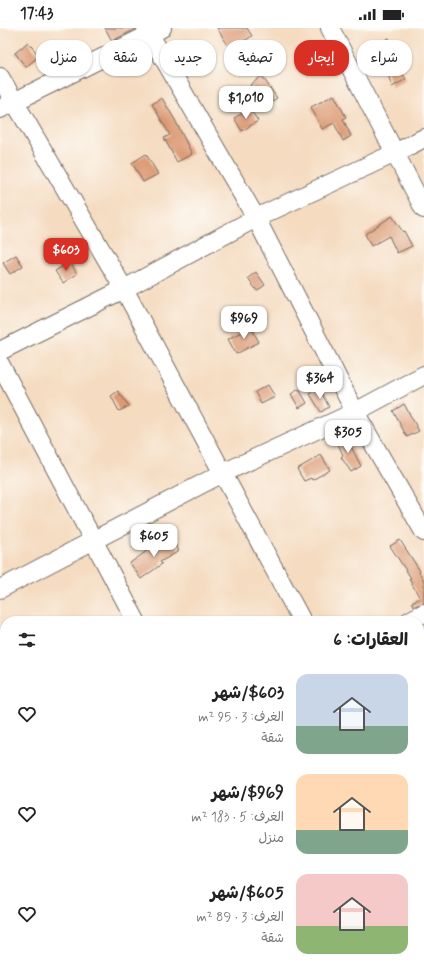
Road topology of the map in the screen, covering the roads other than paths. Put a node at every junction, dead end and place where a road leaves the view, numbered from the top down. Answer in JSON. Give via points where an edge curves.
{"nodes":[{"id":1,"x":330,"y":28,"type":"edge"},
{"id":2,"x":153,"y":30,"type":"edge"},
{"id":3,"x":0,"y":77,"type":"edge"},
{"id":4,"x":7,"y":106,"type":"edge"},
{"id":5,"x":424,"y":138,"type":"edge"},
{"id":6,"x":395,"y":153,"type":"junction"},
{"id":7,"x":424,"y":209,"type":"edge"},
{"id":8,"x":256,"y":218,"type":"junction"},
{"id":9,"x":124,"y":289,"type":"junction"},
{"id":10,"x":0,"y":351,"type":"edge"},
{"id":11,"x":0,"y":364,"type":"edge"},
{"id":12,"x":424,"y":375,"type":"edge"},
{"id":13,"x":355,"y":412,"type":"junction"},
{"id":14,"x":223,"y":473,"type":"junction"},
{"id":15,"x":424,"y":532,"type":"edge"},
{"id":16,"x":94,"y":540,"type":"junction"},
{"id":17,"x":0,"y":589,"type":"edge"},
{"id":18,"x":133,"y":616,"type":"edge"},
{"id":19,"x":299,"y":616,"type":"edge"}],
"edges":[{"from":1,"to":6,"type":"street"},
{"from":2,"to":4,"type":"street"},
{"from":2,"to":8,"type":"street"},
{"from":3,"to":4,"type":"street"},
{"from":4,"to":9,"type":"street"},
{"from":5,"to":6,"type":"street"},
{"from":6,"to":7,"type":"street"},
{"from":6,"to":8,"type":"street"},
{"from":8,"to":9,"type":"street"},
{"from":8,"to":13,"type":"street"},
{"from":9,"to":10,"type":"street"},
{"from":9,"to":14,"type":"street"},
{"from":11,"to":16,"type":"street"},
{"from":12,"to":13,"type":"street"},
{"from":13,"to":14,"type":"street"},
{"from":13,"to":15,"type":"street"},
{"from":14,"to":16,"type":"street"},
{"from":14,"to":19,"type":"street"},
{"from":16,"to":17,"type":"street"},
{"from":16,"to":18,"type":"street"}]}
